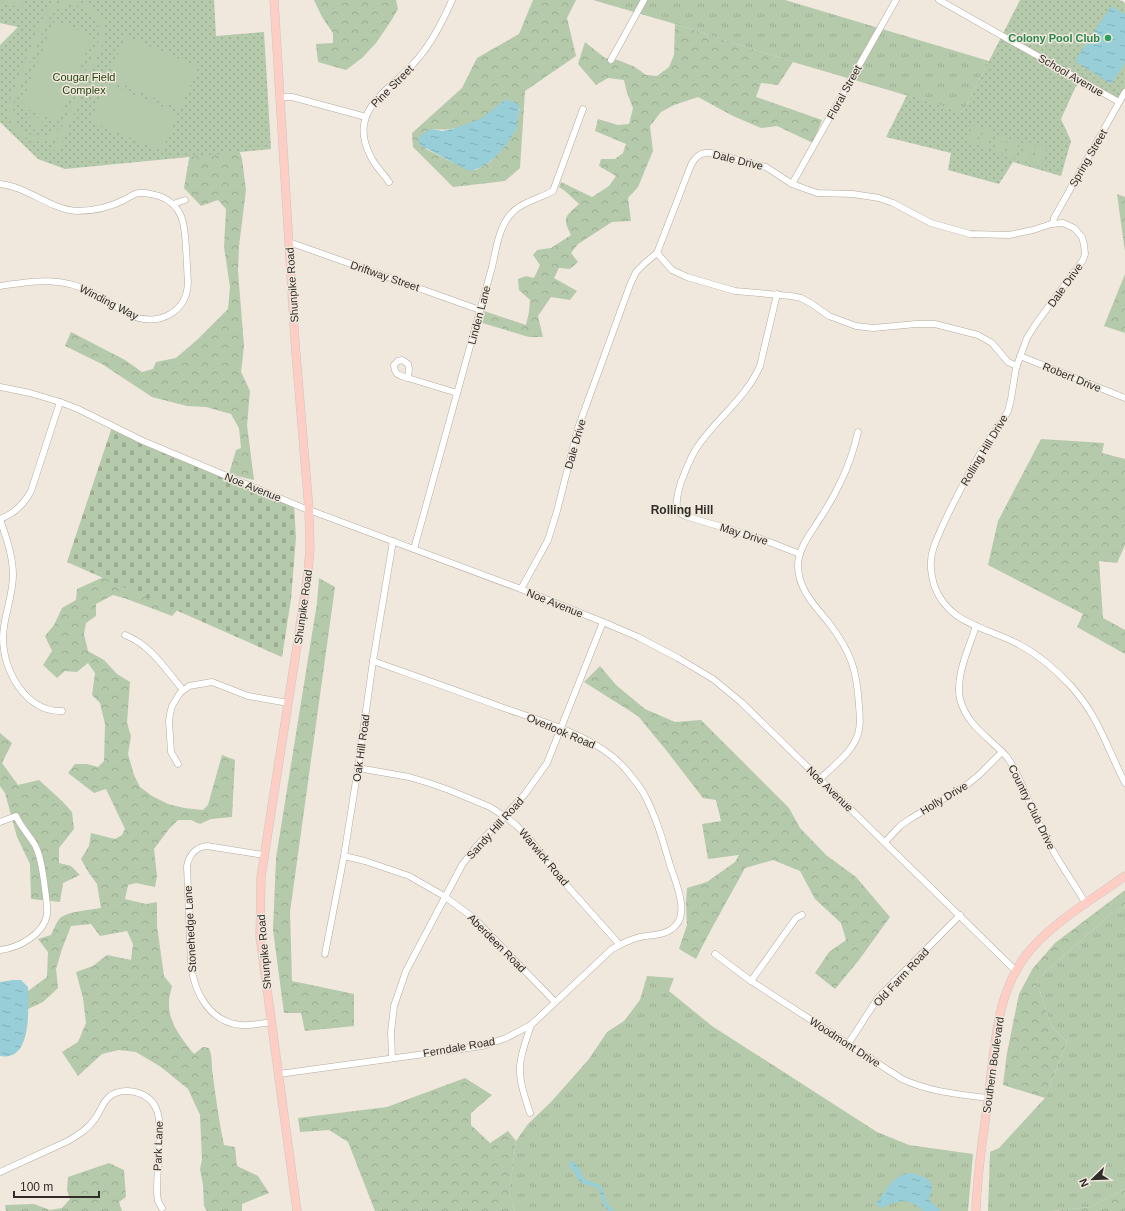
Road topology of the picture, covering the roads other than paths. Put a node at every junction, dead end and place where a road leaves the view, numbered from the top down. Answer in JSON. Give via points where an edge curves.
{"nodes":[{"id":1,"x":274,"y":0,"type":"edge"},
{"id":2,"x":452,"y":0,"type":"edge"},
{"id":3,"x":644,"y":0,"type":"edge"},
{"id":4,"x":896,"y":0,"type":"edge"},
{"id":5,"x":939,"y":0,"type":"edge"},
{"id":6,"x":611,"y":60,"type":"dead end"},
{"id":7,"x":1125,"y":92,"type":"edge"},
{"id":8,"x":280,"y":97,"type":"junction"},
{"id":9,"x":1119,"y":102,"type":"junction"},
{"id":10,"x":583,"y":109,"type":"dead end"},
{"id":11,"x":366,"y":117,"type":"junction"},
{"id":12,"x":389,"y":182,"type":"dead end"},
{"id":13,"x":0,"y":184,"type":"edge"},
{"id":14,"x":792,"y":184,"type":"junction"},
{"id":15,"x":186,"y":200,"type":"dead end"},
{"id":16,"x":173,"y":204,"type":"junction"},
{"id":17,"x":1053,"y":223,"type":"junction"},
{"id":18,"x":289,"y":242,"type":"junction"},
{"id":19,"x":657,"y":253,"type":"junction"},
{"id":20,"x":0,"y":286,"type":"edge"},
{"id":21,"x":777,"y":294,"type":"junction"},
{"id":22,"x":480,"y":310,"type":"junction"},
{"id":23,"x":1020,"y":356,"type":"junction"},
{"id":24,"x":1017,"y":366,"type":"junction"},
{"id":25,"x":408,"y":378,"type":"dead end"},
{"id":26,"x":0,"y":387,"type":"edge"},
{"id":27,"x":457,"y":394,"type":"junction"},
{"id":28,"x":1125,"y":398,"type":"edge"},
{"id":29,"x":60,"y":402,"type":"junction"},
{"id":30,"x":858,"y":432,"type":"dead end"},
{"id":31,"x":309,"y":510,"type":"junction"},
{"id":32,"x":0,"y":519,"type":"edge"},
{"id":33,"x":3,"y":540,"type":"edge"},
{"id":34,"x":393,"y":541,"type":"junction"},
{"id":35,"x":414,"y":549,"type":"junction"},
{"id":36,"x":800,"y":554,"type":"junction"},
{"id":37,"x":521,"y":589,"type":"junction"},
{"id":38,"x":603,"y":622,"type":"junction"},
{"id":39,"x":976,"y":626,"type":"junction"},
{"id":40,"x":125,"y":635,"type":"dead end"},
{"id":41,"x":373,"y":661,"type":"junction"},
{"id":42,"x":183,"y":690,"type":"junction"},
{"id":43,"x":288,"y":703,"type":"junction"},
{"id":44,"x":62,"y":711,"type":"dead end"},
{"id":45,"x":560,"y":728,"type":"junction"},
{"id":46,"x":1002,"y":752,"type":"junction"},
{"id":47,"x":178,"y":764,"type":"dead end"},
{"id":48,"x":358,"y":768,"type":"junction"},
{"id":49,"x":820,"y":780,"type":"junction"},
{"id":50,"x":1125,"y":783,"type":"edge"},
{"id":51,"x":504,"y":816,"type":"junction"},
{"id":52,"x":0,"y":822,"type":"edge"},
{"id":53,"x":885,"y":842,"type":"junction"},
{"id":54,"x":264,"y":855,"type":"junction"},
{"id":55,"x":344,"y":856,"type":"junction"},
{"id":56,"x":1125,"y":876,"type":"edge"},
{"id":57,"x":444,"y":896,"type":"junction"},
{"id":58,"x":1086,"y":904,"type":"junction"},
{"id":59,"x":682,"y":905,"type":"joint"},
{"id":60,"x":802,"y":915,"type":"dead end"},
{"id":61,"x":960,"y":915,"type":"junction"},
{"id":62,"x":620,"y":944,"type":"junction"},
{"id":63,"x":0,"y":950,"type":"edge"},
{"id":64,"x":325,"y":954,"type":"dead end"},
{"id":65,"x":715,"y":954,"type":"dead end"},
{"id":66,"x":1016,"y":971,"type":"junction"},
{"id":67,"x":751,"y":982,"type":"junction"},
{"id":68,"x":555,"y":1002,"type":"junction"},
{"id":69,"x":272,"y":1022,"type":"junction"},
{"id":70,"x":531,"y":1025,"type":"junction"},
{"id":71,"x":848,"y":1044,"type":"junction"},
{"id":72,"x":392,"y":1058,"type":"junction"},
{"id":73,"x":279,"y":1074,"type":"junction"},
{"id":74,"x":988,"y":1098,"type":"junction"},
{"id":75,"x":530,"y":1113,"type":"dead end"},
{"id":76,"x":0,"y":1172,"type":"edge"},
{"id":77,"x":162,"y":1208,"type":"dead end"},
{"id":78,"x":297,"y":1211,"type":"edge"},
{"id":79,"x":976,"y":1211,"type":"edge"}],
"edges":[{"from":1,"to":8,"type":"main road","name":"Shunpike Road"},
{"from":2,"to":11,"type":"street","name":"Pine Street","via":[[425,51],[377,98]]},
{"from":3,"to":6,"type":"street"},
{"from":4,"to":14,"type":"street","name":"Floral Street"},
{"from":5,"to":9,"type":"street","name":"School Avenue"},
{"from":7,"to":9,"type":"street","name":"Spring Street"},
{"from":8,"to":11,"type":"street","name":"Pine Street","via":[[292,97]]},
{"from":8,"to":18,"type":"main road","name":"Shunpike Road"},
{"from":9,"to":17,"type":"street","name":"Spring Street"},
{"from":10,"to":22,"type":"street","name":"Linden Lane","via":[[553,191],[518,207],[500,232]]},
{"from":11,"to":12,"type":"street","via":[[364,132],[370,156]]},
{"from":13,"to":16,"type":"street","via":[[17,188],[62,209],[76,211],[106,207],[142,193],[160,197]]},
{"from":14,"to":17,"type":"street","name":"Dale Drive","via":[[817,193],[879,198],[931,223],[970,234],[1009,235]]},
{"from":14,"to":19,"type":"street","name":"Dale Drive","via":[[766,166],[719,154],[702,154],[694,159]]},
{"from":15,"to":16,"type":"street"},
{"from":16,"to":20,"type":"street","name":"Winding Way","via":[[185,229],[188,290],[178,307],[166,316],[155,320],[140,319],[92,292],[60,281]]},
{"from":17,"to":23,"type":"street","name":"Dale Drive","via":[[1063,223],[1077,231],[1083,241],[1085,254],[1078,269],[1035,325]]},
{"from":18,"to":22,"type":"street","name":"Driftway Street"},
{"from":18,"to":31,"type":"main road","name":"Shunpike Road"},
{"from":19,"to":21,"type":"street","via":[[672,270],[687,277],[735,291]]},
{"from":19,"to":37,"type":"street","name":"Dale Drive","via":[[636,272],[630,285],[578,428],[548,540]]},
{"from":21,"to":24,"type":"street","via":[[801,298],[829,316],[856,326],[873,328],[935,324],[978,335],[992,343],[1008,362]]},
{"from":21,"to":36,"type":"street","name":"May Drive","via":[[760,366],[744,393],[694,451],[677,494],[676,508],[685,516],[766,540]]},
{"from":22,"to":27,"type":"street","name":"Linden Lane"},
{"from":23,"to":24,"type":"street","name":"Dale Drive"},
{"from":23,"to":28,"type":"street","name":"Robert Drive"},
{"from":24,"to":39,"type":"street","name":"Rolling Hill Drive","via":[[1008,411],[963,484],[930,560],[936,591],[944,605],[955,616]]},
{"from":25,"to":27,"type":"street"},
{"from":26,"to":29,"type":"street","name":"Noe Avenue"},
{"from":27,"to":35,"type":"street","name":"Linden Lane"},
{"from":29,"to":31,"type":"street","name":"Noe Avenue","via":[[143,441]]},
{"from":29,"to":32,"type":"street","via":[[28,498],[17,510]]},
{"from":30,"to":36,"type":"street","via":[[841,481]]},
{"from":31,"to":34,"type":"street","name":"Noe Avenue"},
{"from":31,"to":43,"type":"main road","name":"Shunpike Road","via":[[308,572]]},
{"from":32,"to":33,"type":"street"},
{"from":33,"to":44,"type":"street","via":[[12,562],[13,574],[12,597],[3,639],[8,665],[18,686],[28,697],[51,711]]},
{"from":34,"to":35,"type":"street","name":"Noe Avenue"},
{"from":34,"to":41,"type":"street","name":"Oak Hill Road"},
{"from":35,"to":37,"type":"street","name":"Noe Avenue"},
{"from":36,"to":49,"type":"street","via":[[798,574],[801,585],[847,650],[853,663],[859,695],[860,723],[857,739]]},
{"from":37,"to":38,"type":"street","name":"Noe Avenue"},
{"from":38,"to":45,"type":"street","name":"Sandy Hill Road"},
{"from":38,"to":49,"type":"street","name":"Noe Avenue","via":[[664,650],[712,679],[741,702]]},
{"from":39,"to":46,"type":"street","name":"Country Club Drive","via":[[960,675],[959,691],[971,722]]},
{"from":39,"to":50,"type":"street","name":"Rolling Hill Drive","via":[[1010,640],[1036,655],[1070,686],[1095,718]]},
{"from":40,"to":42,"type":"street","via":[[134,638],[152,653]]},
{"from":41,"to":45,"type":"street","name":"Overlook Road"},
{"from":41,"to":48,"type":"street","name":"Oak Hill Road"},
{"from":42,"to":43,"type":"street","via":[[193,685],[212,682],[248,696]]},
{"from":42,"to":47,"type":"street","via":[[172,706],[169,721],[171,752]]},
{"from":43,"to":54,"type":"main road","name":"Shunpike Road"},
{"from":45,"to":51,"type":"street","name":"Sandy Hill Road","via":[[547,763],[525,794]]},
{"from":45,"to":59,"type":"street","name":"Overlook Road","via":[[611,755],[644,793]]},
{"from":46,"to":53,"type":"street","name":"Holly Drive","via":[[974,779],[900,826]]},
{"from":46,"to":58,"type":"street","name":"Country Club Drive","via":[[1016,772],[1056,858]]},
{"from":48,"to":51,"type":"street","name":"Warwick Road","via":[[429,783],[490,807]]},
{"from":48,"to":55,"type":"street","name":"Oak Hill Road"},
{"from":49,"to":53,"type":"street","name":"Noe Avenue"},
{"from":51,"to":57,"type":"street","name":"Sandy Hill Road","via":[[462,865]]},
{"from":51,"to":62,"type":"street","name":"Warwick Road","via":[[527,836],[562,880]]},
{"from":52,"to":63,"type":"street","via":[[16,816],[35,845],[41,863],[47,906],[44,922],[36,933],[24,943]]},
{"from":53,"to":61,"type":"street","name":"Noe Avenue"},
{"from":54,"to":69,"type":"main road","name":"Shunpike Road","via":[[260,891],[260,937]]},
{"from":54,"to":69,"type":"street","name":"Stonehedge Lane","via":[[207,846],[191,855],[187,866],[190,964],[200,998],[216,1015],[240,1024]]},
{"from":55,"to":57,"type":"street","name":"Aberdeen Road","via":[[365,860],[409,876]]},
{"from":55,"to":64,"type":"street","name":"Oak Hill Road"},
{"from":56,"to":58,"type":"main road","name":"Southern Boulevard"},
{"from":57,"to":68,"type":"street","name":"Aberdeen Road","via":[[475,919]]},
{"from":57,"to":72,"type":"street","name":"Sandy Hill Road","via":[[399,988],[391,1032]]},
{"from":58,"to":66,"type":"main road","name":"Southern Boulevard","via":[[1053,928],[1031,949]]},
{"from":59,"to":62,"type":"street","name":"Ferndale Road","via":[[677,924],[669,931]]},
{"from":60,"to":67,"type":"street","via":[[796,918]]},
{"from":61,"to":66,"type":"street","name":"Noe Avenue"},
{"from":61,"to":71,"type":"street","name":"Old Farm Road","via":[[878,998]]},
{"from":62,"to":68,"type":"street","name":"Ferndale Road","via":[[605,954]]},
{"from":65,"to":67,"type":"street","name":"Woodmont Drive"},
{"from":66,"to":74,"type":"main road","name":"Southern Boulevard","via":[[1001,1006]]},
{"from":67,"to":71,"type":"street","name":"Woodmont Drive"},
{"from":68,"to":70,"type":"street","name":"Ferndale Road"},
{"from":69,"to":73,"type":"main road","name":"Shunpike Road"},
{"from":70,"to":72,"type":"street","name":"Ferndale Road","via":[[483,1046]]},
{"from":70,"to":75,"type":"street","via":[[520,1066],[523,1092]]},
{"from":71,"to":74,"type":"street","name":"Woodmont Drive","via":[[912,1084],[938,1092]]},
{"from":72,"to":73,"type":"street","name":"Ferndale Road"},
{"from":73,"to":78,"type":"main road","name":"Shunpike Road"},
{"from":74,"to":79,"type":"main road","name":"Southern Boulevard","via":[[978,1171]]},
{"from":76,"to":77,"type":"street","name":"Park Lane","via":[[78,1135],[90,1125],[104,1102],[113,1094],[135,1092],[149,1098],[159,1114],[157,1193]]}]}
